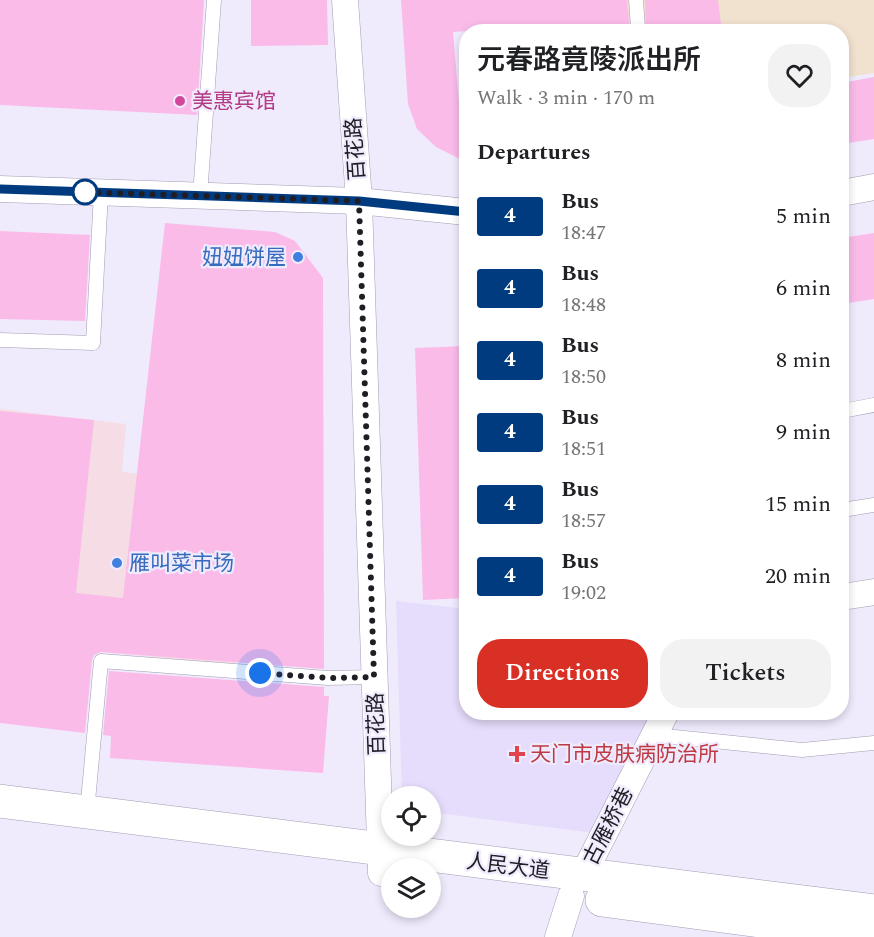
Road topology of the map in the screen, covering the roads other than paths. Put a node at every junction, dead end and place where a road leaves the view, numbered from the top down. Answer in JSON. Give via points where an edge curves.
{"nodes":[{"id":1,"x":214,"y":0,"type":"edge"},
{"id":2,"x":345,"y":0,"type":"edge"},
{"id":3,"x":636,"y":0,"type":"edge"},
{"id":4,"x":638,"y":24,"type":"edge"},
{"id":5,"x":874,"y":188,"type":"edge"},
{"id":6,"x":0,"y":189,"type":"edge"},
{"id":7,"x":849,"y":192,"type":"edge"},
{"id":8,"x":101,"y":193,"type":"junction"},
{"id":9,"x":201,"y":196,"type":"junction"},
{"id":10,"x":359,"y":201,"type":"junction"},
{"id":11,"x":459,"y":211,"type":"edge"},
{"id":12,"x":0,"y":340,"type":"edge"},
{"id":13,"x":874,"y":405,"type":"edge"},
{"id":14,"x":849,"y":410,"type":"edge"},
{"id":15,"x":874,"y":505,"type":"edge"},
{"id":16,"x":849,"y":509,"type":"edge"},
{"id":17,"x":874,"y":592,"type":"edge"},
{"id":18,"x":849,"y":596,"type":"edge"},
{"id":19,"x":374,"y":677,"type":"junction"},
{"id":20,"x":662,"y":720,"type":"edge"},
{"id":21,"x":655,"y":735,"type":"junction"},
{"id":22,"x":874,"y":743,"type":"edge"},
{"id":23,"x":0,"y":801,"type":"edge"},
{"id":24,"x":87,"y":812,"type":"junction"},
{"id":25,"x":0,"y":823,"type":"edge"},
{"id":26,"x":384,"y":858,"type":"edge"},
{"id":27,"x":381,"y":865,"type":"edge"},
{"id":28,"x":381,"y":866,"type":"edge"},
{"id":29,"x":441,"y":872,"type":"edge"},
{"id":30,"x":441,"y":880,"type":"edge"},
{"id":31,"x":577,"y":886,"type":"junction"},
{"id":32,"x":874,"y":911,"type":"edge"},
{"id":33,"x":874,"y":936,"type":"edge"},
{"id":34,"x":558,"y":937,"type":"edge"}],
"edges":[{"from":1,"to":9,"type":"lane"},
{"from":2,"to":10,"type":"street","name":"百花路"},
{"from":3,"to":4,"type":"lane"},
{"from":5,"to":7,"type":"street"},
{"from":6,"to":8,"type":"street"},
{"from":8,"to":9,"type":"street"},
{"from":8,"to":12,"type":"lane","via":[[93,343]]},
{"from":9,"to":10,"type":"street"},
{"from":10,"to":11,"type":"street"},
{"from":10,"to":19,"type":"street","name":"百花路"},
{"from":13,"to":14,"type":"lane"},
{"from":15,"to":16,"type":"lane"},
{"from":17,"to":18,"type":"street"},
{"from":19,"to":24,"type":"lane","via":[[328,678],[101,661]]},
{"from":19,"to":26,"type":"street","name":"百花路"},
{"from":20,"to":21,"type":"street","name":"古雁桥巷"},
{"from":21,"to":22,"type":"lane","via":[[802,750]]},
{"from":21,"to":31,"type":"street","name":"古雁桥巷"},
{"from":23,"to":24,"type":"main road","name":"人民大道"},
{"from":24,"to":27,"type":"main road","name":"人民大道"},
{"from":25,"to":28,"type":"main road","name":"人民大道"},
{"from":29,"to":31,"type":"main road","name":"人民大道"},
{"from":30,"to":31,"type":"main road","name":"人民大道"},
{"from":31,"to":32,"type":"main road","name":"人民大道"},
{"from":31,"to":33,"type":"main road","name":"人民大道"},
{"from":31,"to":34,"type":"street","name":"古雁桥巷"}]}
